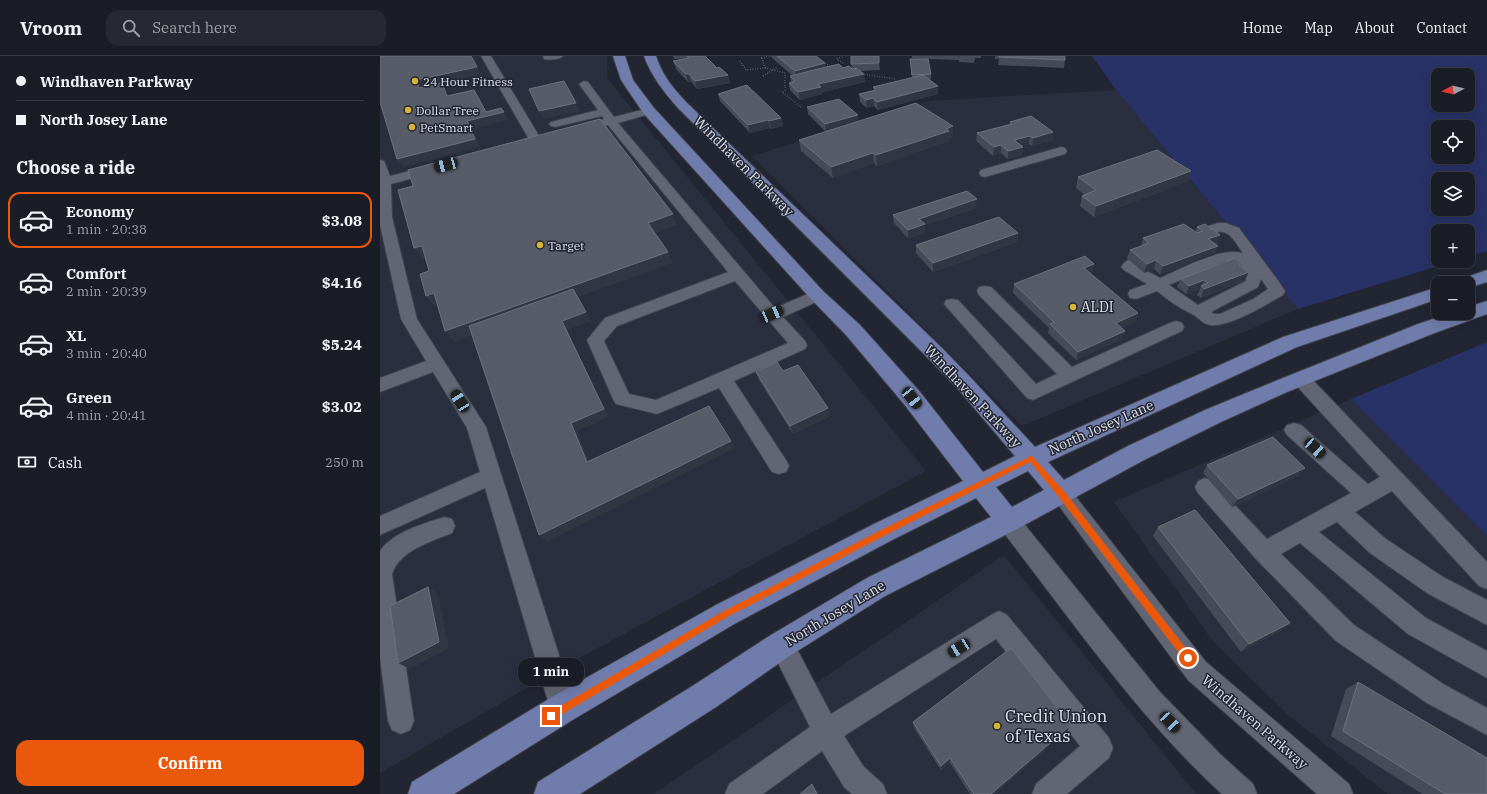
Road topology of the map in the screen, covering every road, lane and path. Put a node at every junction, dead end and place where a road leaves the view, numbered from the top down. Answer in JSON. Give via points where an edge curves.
{"nodes":[{"id":1,"x":486,"y":56,"type":"edge"},
{"id":2,"x":558,"y":56,"type":"edge"},
{"id":3,"x":619,"y":56,"type":"edge"},
{"id":4,"x":650,"y":56,"type":"edge"},
{"id":5,"x":772,"y":56,"type":"edge"},
{"id":6,"x":844,"y":56,"type":"edge"},
{"id":7,"x":547,"y":58,"type":"dead end"},
{"id":8,"x":820,"y":60,"type":"edge"},
{"id":9,"x":740,"y":61,"type":"dead end"},
{"id":10,"x":843,"y":63,"type":"dead end"},
{"id":11,"x":778,"y":67,"type":"edge"},
{"id":12,"x":831,"y":67,"type":"edge"},
{"id":13,"x":765,"y":68,"type":"junction"},
{"id":14,"x":775,"y":69,"type":"junction"},
{"id":15,"x":860,"y":74,"type":"edge"},
{"id":16,"x":763,"y":76,"type":"dead end"},
{"id":17,"x":895,"y":79,"type":"dead end"},
{"id":18,"x":584,"y":84,"type":"dead end"},
{"id":19,"x":665,"y":106,"type":"junction"},
{"id":20,"x":802,"y":108,"type":"dead end"},
{"id":21,"x":607,"y":117,"type":"junction"},
{"id":22,"x":557,"y":130,"type":"edge"},
{"id":23,"x":521,"y":145,"type":"edge"},
{"id":24,"x":1016,"y":151,"type":"edge"},
{"id":25,"x":1061,"y":151,"type":"dead end"},
{"id":26,"x":1036,"y":158,"type":"junction"},
{"id":27,"x":446,"y":165,"type":"edge"},
{"id":28,"x":985,"y":173,"type":"dead end"},
{"id":29,"x":382,"y":176,"type":"edge"},
{"id":30,"x":764,"y":211,"type":"junction"},
{"id":31,"x":1203,"y":233,"type":"edge"},
{"id":32,"x":1132,"y":263,"type":"edge"},
{"id":33,"x":738,"y":274,"type":"junction"},
{"id":34,"x":1487,"y":276,"type":"edge"},
{"id":35,"x":1475,"y":280,"type":"edge"},
{"id":36,"x":1159,"y":284,"type":"junction"},
{"id":37,"x":985,"y":291,"type":"dead end"},
{"id":38,"x":1136,"y":294,"type":"dead end"},
{"id":39,"x":817,"y":295,"type":"junction"},
{"id":40,"x":1431,"y":295,"type":"edge"},
{"id":41,"x":952,"y":304,"type":"dead end"},
{"id":42,"x":1487,"y":307,"type":"edge"},
{"id":43,"x":1199,"y":311,"type":"junction"},
{"id":44,"x":772,"y":314,"type":"junction"},
{"id":45,"x":1176,"y":327,"type":"dead end"},
{"id":46,"x":437,"y":364,"type":"junction"},
{"id":47,"x":1070,"y":376,"type":"junction"},
{"id":48,"x":723,"y":379,"type":"junction"},
{"id":49,"x":1301,"y":379,"type":"junction"},
{"id":50,"x":380,"y":385,"type":"edge"},
{"id":51,"x":1294,"y":430,"type":"dead end"},
{"id":52,"x":1031,"y":459,"type":"junction"},
{"id":53,"x":779,"y":466,"type":"dead end"},
{"id":54,"x":491,"y":476,"type":"junction"},
{"id":55,"x":1395,"y":479,"type":"junction"},
{"id":56,"x":980,"y":484,"type":"junction"},
{"id":57,"x":1205,"y":487,"type":"dead end"},
{"id":58,"x":1061,"y":494,"type":"junction"},
{"id":59,"x":1367,"y":495,"type":"junction"},
{"id":60,"x":1339,"y":510,"type":"junction"},
{"id":61,"x":1008,"y":521,"type":"junction"},
{"id":62,"x":380,"y":526,"type":"edge"},
{"id":63,"x":444,"y":526,"type":"dead end"},
{"id":64,"x":1302,"y":531,"type":"junction"},
{"id":65,"x":1264,"y":552,"type":"junction"},
{"id":66,"x":1487,"y":578,"type":"edge"},
{"id":67,"x":1487,"y":613,"type":"edge"},
{"id":68,"x":781,"y":645,"type":"junction"},
{"id":69,"x":1487,"y":665,"type":"edge"},
{"id":70,"x":563,"y":708,"type":"junction"},
{"id":71,"x":401,"y":721,"type":"dead end"},
{"id":72,"x":1487,"y":722,"type":"edge"},
{"id":73,"x":826,"y":732,"type":"junction"},
{"id":74,"x":424,"y":794,"type":"edge"},
{"id":75,"x":550,"y":794,"type":"edge"},
{"id":76,"x":739,"y":794,"type":"edge"},
{"id":77,"x":873,"y":794,"type":"edge"},
{"id":78,"x":1046,"y":794,"type":"edge"},
{"id":79,"x":1243,"y":794,"type":"edge"},
{"id":80,"x":1339,"y":794,"type":"edge"}],
"edges":[{"from":1,"to":23,"type":"street","via":[[540,140]]},
{"from":2,"to":7,"type":"street"},
{"from":3,"to":19,"type":"main road","name":"Windhaven Parkway","via":[[626,80]]},
{"from":4,"to":19,"type":"main road","name":"Windhaven Parkway"},
{"from":5,"to":13,"type":"path","via":[[762,58]]},
{"from":6,"to":10,"type":"path","via":[[838,59]]},
{"from":8,"to":12,"type":"path"},
{"from":9,"to":13,"type":"path","via":[[746,70]]},
{"from":11,"to":14,"type":"path"},
{"from":13,"to":14,"type":"path"},
{"from":14,"to":16,"type":"path"},
{"from":14,"to":20,"type":"path","via":[[784,73],[786,79],[785,90],[782,92]]},
{"from":15,"to":17,"type":"path"},
{"from":18,"to":21,"type":"street"},
{"from":19,"to":21,"type":"street"},
{"from":19,"to":30,"type":"main road","name":"Windhaven Parkway"},
{"from":19,"to":30,"type":"main road","name":"Windhaven Parkway"},
{"from":21,"to":22,"type":"street"},
{"from":21,"to":33,"type":"street"},
{"from":24,"to":26,"type":"street","via":[[1028,152]]},
{"from":25,"to":26,"type":"street"},
{"from":26,"to":28,"type":"street","via":[[1004,161]]},
{"from":27,"to":29,"type":"street"},
{"from":29,"to":46,"type":"street","via":[[385,217],[409,319]]},
{"from":30,"to":39,"type":"main road","name":"Windhaven Parkway"},
{"from":30,"to":52,"type":"main road","name":"Windhaven Parkway","via":[[965,385]]},
{"from":31,"to":43,"type":"street","via":[[1218,227],[1234,231],[1277,292],[1223,319],[1211,320]]},
{"from":32,"to":36,"type":"street","via":[[1129,267]]},
{"from":33,"to":44,"type":"street"},
{"from":33,"to":48,"type":"street","via":[[611,322],[595,340],[622,399],[657,407]]},
{"from":34,"to":35,"type":"main road"},
{"from":36,"to":38,"type":"street"},
{"from":36,"to":43,"type":"street","via":[[1190,308]]},
{"from":36,"to":43,"type":"street","via":[[1222,257],[1238,256],[1254,277],[1253,284]]},
{"from":37,"to":47,"type":"street"},
{"from":39,"to":44,"type":"street"},
{"from":39,"to":56,"type":"main road","name":"Windhaven Parkway","via":[[853,330],[912,398]]},
{"from":40,"to":52,"type":"main road","name":"North Josey Lane","via":[[1290,342]]},
{"from":41,"to":47,"type":"street","via":[[1033,393]]},
{"from":42,"to":49,"type":"main road","name":"North Josey Lane"},
{"from":44,"to":48,"type":"street","via":[[799,345]]},
{"from":45,"to":47,"type":"street"},
{"from":46,"to":50,"type":"street"},
{"from":46,"to":54,"type":"street","via":[[476,427]]},
{"from":48,"to":53,"type":"street"},
{"from":49,"to":55,"type":"street"},
{"from":49,"to":58,"type":"main road","name":"North Josey Lane","via":[[1213,416],[1136,453]]},
{"from":51,"to":59,"type":"street"},
{"from":52,"to":56,"type":"main road","name":"North Josey Lane"},
{"from":52,"to":58,"type":"main road","name":"Windhaven Parkway"},
{"from":54,"to":62,"type":"street"},
{"from":54,"to":70,"type":"street"},
{"from":55,"to":59,"type":"street"},
{"from":55,"to":66,"type":"street"},
{"from":56,"to":61,"type":"main road","name":"Windhaven Parkway"},
{"from":56,"to":70,"type":"main road","name":"North Josey Lane","via":[[726,614]]},
{"from":57,"to":65,"type":"street"},
{"from":58,"to":61,"type":"main road","name":"North Josey Lane"},
{"from":58,"to":80,"type":"street","name":"Windhaven Parkway","via":[[1197,671]]},
{"from":59,"to":60,"type":"street"},
{"from":60,"to":64,"type":"street"},
{"from":60,"to":67,"type":"street","via":[[1378,546],[1436,585]]},
{"from":61,"to":68,"type":"main road","name":"North Josey Lane","via":[[876,587]]},
{"from":61,"to":79,"type":"street","name":"Windhaven Parkway","via":[[1150,700],[1210,764]]},
{"from":63,"to":71,"type":"street","via":[[392,551],[382,566]]},
{"from":64,"to":65,"type":"street"},
{"from":64,"to":69,"type":"street","via":[[1417,626]]},
{"from":65,"to":72,"type":"street","via":[[1345,633],[1436,694]]},
{"from":68,"to":73,"type":"street"},
{"from":68,"to":75,"type":"main road","name":"North Josey Lane"},
{"from":70,"to":74,"type":"main road","name":"North Josey Lane"},
{"from":73,"to":76,"type":"street"},
{"from":73,"to":77,"type":"street","via":[[854,777]]},
{"from":73,"to":78,"type":"street","via":[[999,623],[1099,748]]}]}
